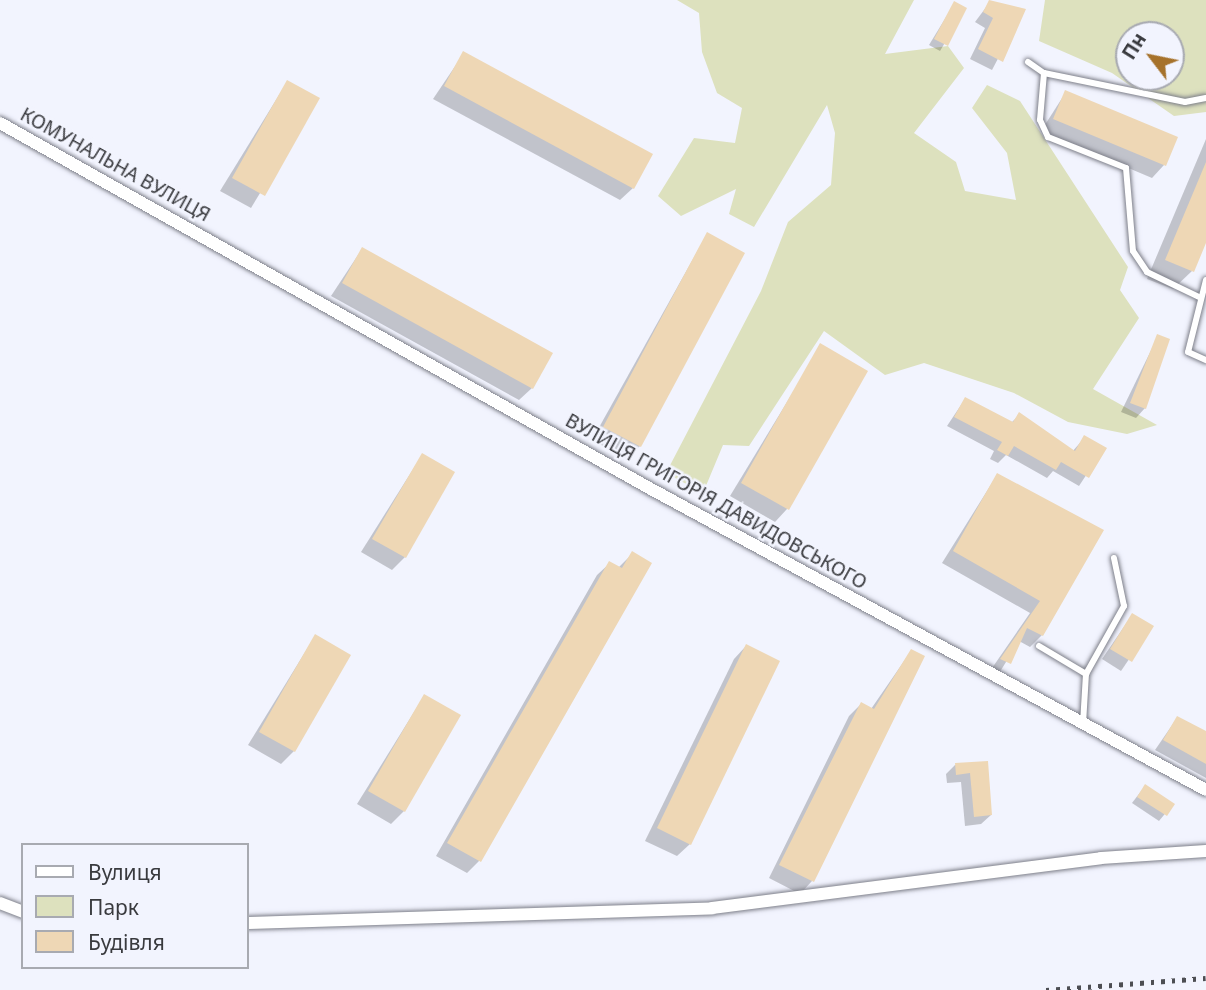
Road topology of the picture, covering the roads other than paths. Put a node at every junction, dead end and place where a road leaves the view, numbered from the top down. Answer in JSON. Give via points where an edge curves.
{"nodes":[{"id":1,"x":1028,"y":62,"type":"dead end"},
{"id":2,"x":1044,"y":73,"type":"junction"},
{"id":3,"x":1206,"y":98,"type":"edge"},
{"id":4,"x":0,"y":122,"type":"edge"},
{"id":5,"x":212,"y":241,"type":"joint"},
{"id":6,"x":1206,"y":280,"type":"edge"},
{"id":7,"x":1199,"y":297,"type":"junction"},
{"id":8,"x":1206,"y":360,"type":"edge"},
{"id":9,"x":1114,"y":558,"type":"dead end"},
{"id":10,"x":1039,"y":646,"type":"dead end"},
{"id":11,"x":1086,"y":674,"type":"junction"},
{"id":12,"x":1083,"y":726,"type":"junction"},
{"id":13,"x":1206,"y":790,"type":"edge"},
{"id":14,"x":1206,"y":851,"type":"edge"},
{"id":15,"x":0,"y":903,"type":"edge"},
{"id":16,"x":21,"y":911,"type":"edge"},
{"id":17,"x":248,"y":923,"type":"edge"}],
"edges":[{"from":1,"to":2,"type":"lane"},
{"from":2,"to":3,"type":"lane","via":[[1185,102]]},
{"from":2,"to":7,"type":"lane","via":[[1040,120],[1048,136],[1126,169],[1133,251],[1147,272]]},
{"from":4,"to":5,"type":"street","name":"КОМУНАЛЬНА ВУЛИЦЯ"},
{"from":5,"to":12,"type":"street","name":"ВУЛИЦЯ ГРИГОРІЯ ДАВИДОВСЬКОГО"},
{"from":6,"to":7,"type":"lane"},
{"from":7,"to":8,"type":"lane","via":[[1188,352]]},
{"from":9,"to":11,"type":"lane","via":[[1124,606]]},
{"from":10,"to":11,"type":"lane"},
{"from":11,"to":12,"type":"lane"},
{"from":12,"to":13,"type":"street","name":"ВУЛИЦЯ ГРИГОРІЯ ДАВИДОВСЬКОГО"},
{"from":14,"to":17,"type":"street","via":[[1101,858],[712,908]]},
{"from":15,"to":16,"type":"street"}]}
